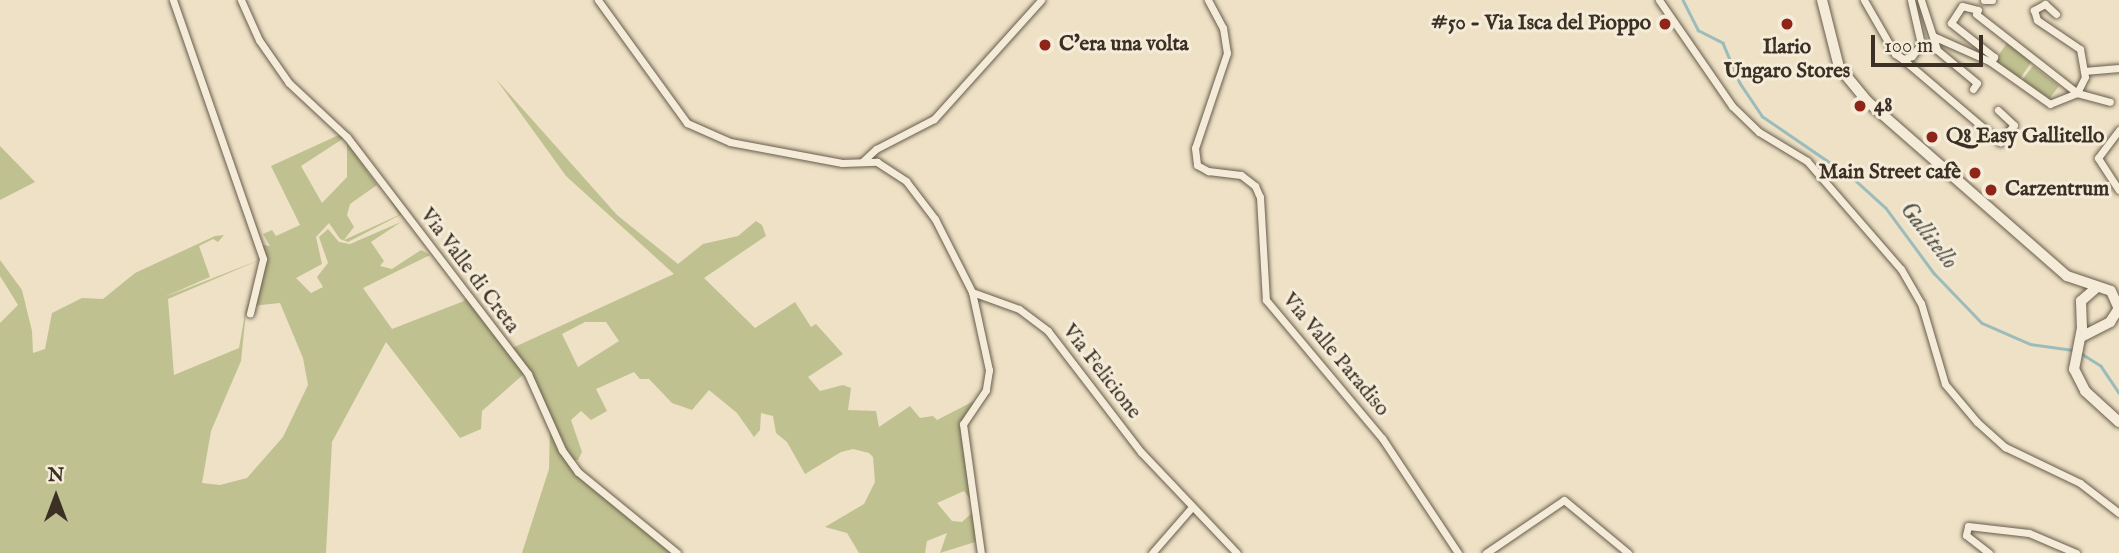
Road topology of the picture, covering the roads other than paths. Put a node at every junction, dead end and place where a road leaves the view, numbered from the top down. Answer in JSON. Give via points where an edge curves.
{"nodes":[{"id":1,"x":173,"y":0,"type":"edge"},
{"id":2,"x":241,"y":0,"type":"edge"},
{"id":3,"x":598,"y":0,"type":"edge"},
{"id":4,"x":1041,"y":0,"type":"edge"},
{"id":5,"x":1208,"y":0,"type":"edge"},
{"id":6,"x":1659,"y":0,"type":"edge"},
{"id":7,"x":1822,"y":0,"type":"edge"},
{"id":8,"x":1864,"y":0,"type":"edge"},
{"id":9,"x":1911,"y":0,"type":"edge"},
{"id":10,"x":1921,"y":0,"type":"edge"},
{"id":11,"x":1984,"y":0,"type":"edge"},
{"id":12,"x":1992,"y":0,"type":"edge"},
{"id":13,"x":2056,"y":14,"type":"dead end"},
{"id":14,"x":1933,"y":36,"type":"junction"},
{"id":15,"x":1899,"y":56,"type":"junction"},
{"id":16,"x":1992,"y":62,"type":"junction"},
{"id":17,"x":2119,"y":68,"type":"edge"},
{"id":18,"x":2084,"y":71,"type":"junction"},
{"id":19,"x":1973,"y":89,"type":"dead end"},
{"id":20,"x":2077,"y":93,"type":"junction"},
{"id":21,"x":2110,"y":102,"type":"dead end"},
{"id":22,"x":1998,"y":110,"type":"dead end"},
{"id":23,"x":2119,"y":130,"type":"edge"},
{"id":24,"x":862,"y":162,"type":"junction"},
{"id":25,"x":2119,"y":190,"type":"edge"},
{"id":26,"x":2067,"y":276,"type":"junction"},
{"id":27,"x":2096,"y":288,"type":"junction"},
{"id":28,"x":972,"y":292,"type":"junction"},
{"id":29,"x":2081,"y":302,"type":"junction"},
{"id":30,"x":2119,"y":309,"type":"edge"},
{"id":31,"x":250,"y":313,"type":"dead end"},
{"id":32,"x":2083,"y":316,"type":"junction"},
{"id":33,"x":2109,"y":325,"type":"edge"},
{"id":34,"x":2081,"y":337,"type":"junction"},
{"id":35,"x":2119,"y":422,"type":"edge"},
{"id":36,"x":1192,"y":507,"type":"junction"},
{"id":37,"x":2119,"y":513,"type":"edge"},
{"id":38,"x":677,"y":553,"type":"edge"},
{"id":39,"x":981,"y":553,"type":"edge"},
{"id":40,"x":1152,"y":553,"type":"edge"},
{"id":41,"x":1237,"y":553,"type":"edge"},
{"id":42,"x":1458,"y":553,"type":"edge"},
{"id":43,"x":1486,"y":553,"type":"edge"},
{"id":44,"x":1628,"y":553,"type":"edge"},
{"id":45,"x":1989,"y":553,"type":"edge"},
{"id":46,"x":2076,"y":553,"type":"edge"}],
"edges":[{"from":1,"to":31,"type":"street","via":[[264,259]]},
{"from":2,"to":38,"type":"street","name":"Via Valle di Creta","via":[[259,40],[289,83],[347,137],[528,374],[562,450],[578,472]]},
{"from":3,"to":24,"type":"street","via":[[687,123],[730,142]]},
{"from":4,"to":24,"type":"street","via":[[934,120],[876,149]]},
{"from":5,"to":42,"type":"street","name":"Via Valle Paradiso","via":[[1223,28],[1227,53],[1198,139],[1197,165],[1241,175],[1255,186],[1260,197],[1266,300],[1382,438]]},
{"from":6,"to":37,"type":"street","via":[[1732,106],[1759,131],[1807,161],[1901,269],[1921,303],[1945,384],[1977,422],[2005,447],[2080,483]]},
{"from":7,"to":26,"type":"street","via":[[1839,67],[1867,101]]},
{"from":8,"to":15,"type":"street"},
{"from":9,"to":15,"type":"street","via":[[1921,44],[1912,56]]},
{"from":10,"to":14,"type":"street"},
{"from":11,"to":12,"type":"street"},
{"from":13,"to":18,"type":"street","via":[[2045,4],[2034,10],[2037,20],[2080,49]]},
{"from":14,"to":16,"type":"street"},
{"from":14,"to":19,"type":"street","via":[[1937,50],[1977,82]]},
{"from":15,"to":22,"type":"street","via":[[2000,142],[2014,125]]},
{"from":16,"to":20,"type":"street","via":[[2050,104]]},
{"from":16,"to":20,"type":"street","via":[[1994,57],[1951,23],[1962,6],[1978,10],[1976,14]]},
{"from":17,"to":18,"type":"street"},
{"from":18,"to":20,"type":"street"},
{"from":20,"to":21,"type":"street"},
{"from":23,"to":25,"type":"street","via":[[2098,158],[2110,183]]},
{"from":24,"to":28,"type":"street","via":[[877,162],[906,181],[935,219]]},
{"from":26,"to":27,"type":"street"},
{"from":26,"to":29,"type":"street"},
{"from":27,"to":29,"type":"street"},
{"from":27,"to":30,"type":"street","via":[[2111,291]]},
{"from":28,"to":36,"type":"street","name":"Via Felicione","via":[[1019,309],[1048,331],[1141,452]]},
{"from":28,"to":39,"type":"street","via":[[989,370],[986,390],[963,424]]},
{"from":29,"to":32,"type":"street"},
{"from":30,"to":33,"type":"street"},
{"from":32,"to":33,"type":"street"},
{"from":32,"to":34,"type":"street"},
{"from":33,"to":34,"type":"street"},
{"from":34,"to":35,"type":"street","via":[[2075,359],[2077,380]]},
{"from":36,"to":40,"type":"street"},
{"from":36,"to":41,"type":"street","name":"Via Felicione"},
{"from":43,"to":44,"type":"street","via":[[1564,500]]},
{"from":45,"to":46,"type":"street","via":[[1968,537],[1968,526],[2029,533]]}]}
